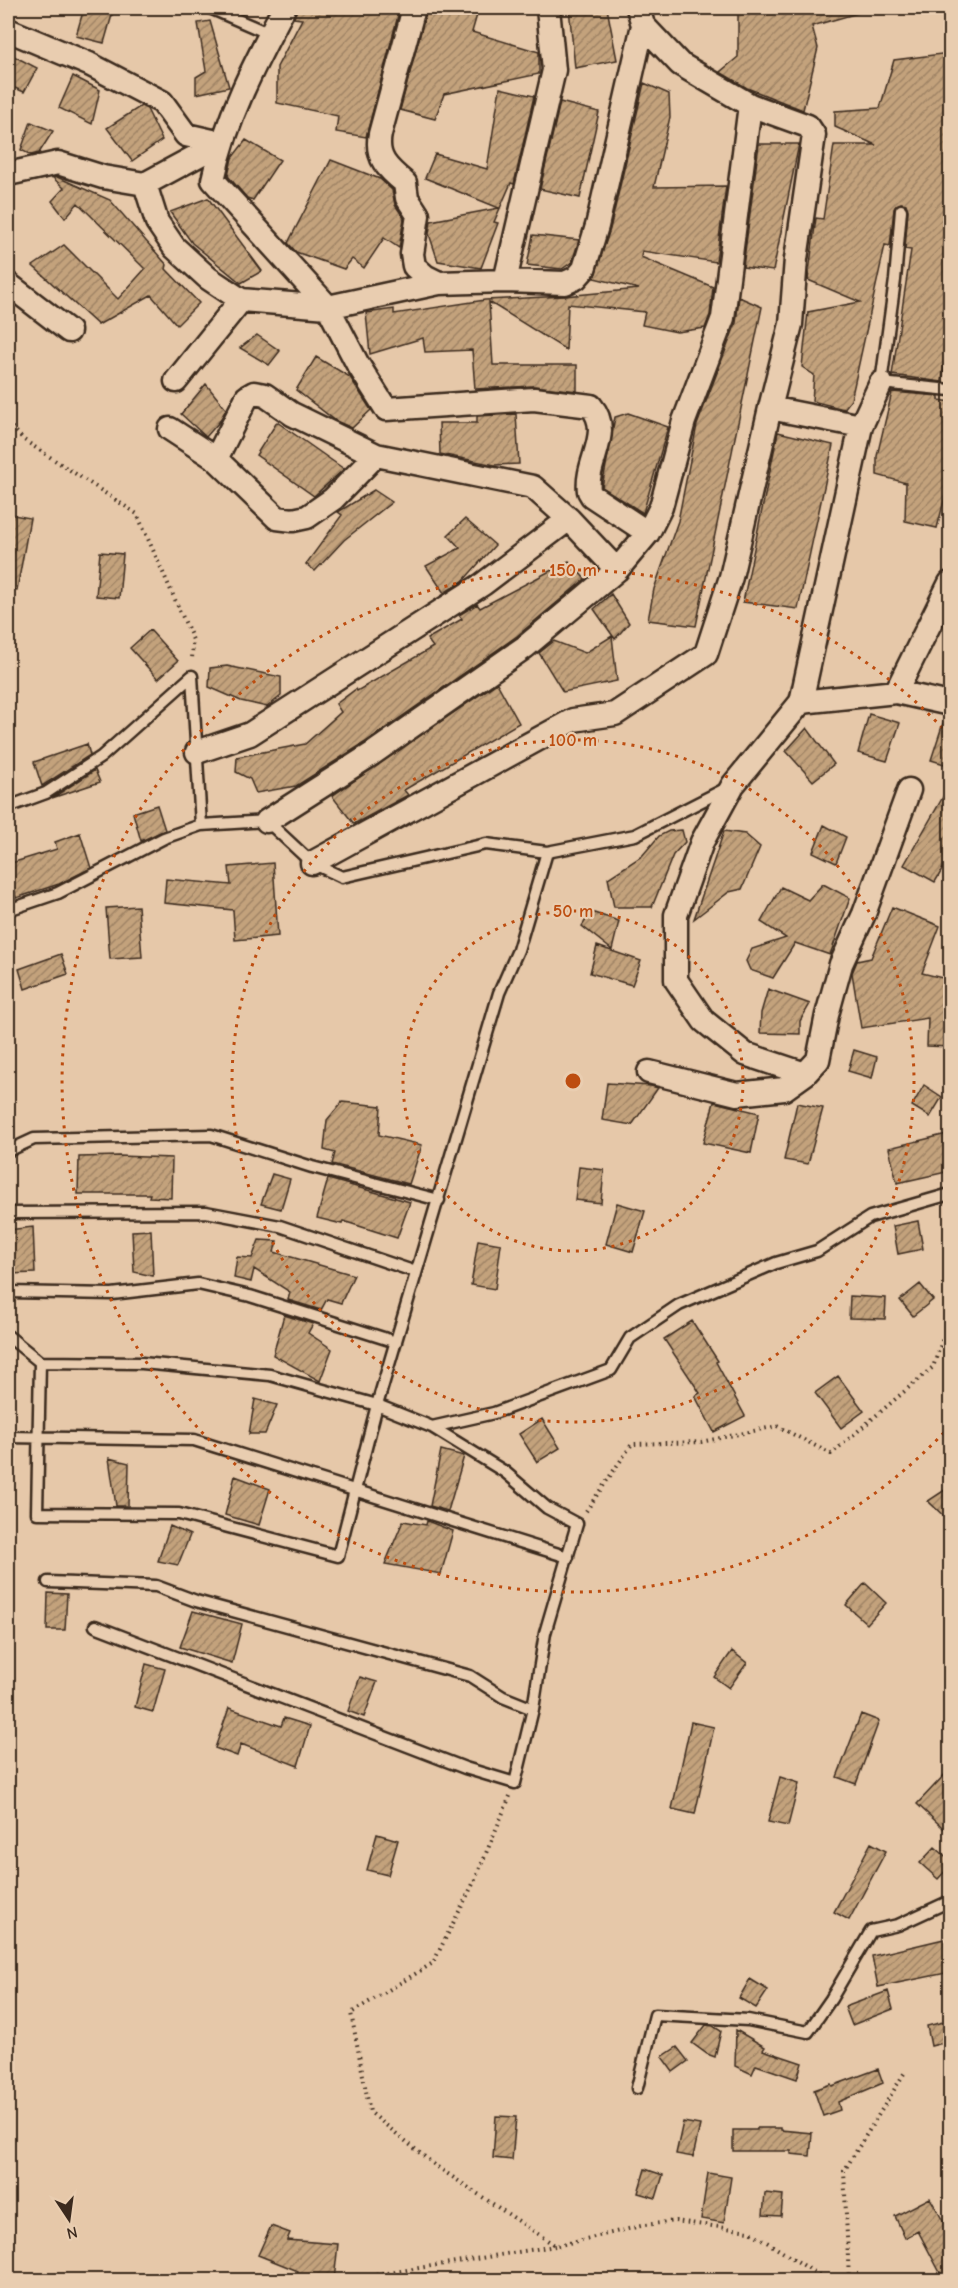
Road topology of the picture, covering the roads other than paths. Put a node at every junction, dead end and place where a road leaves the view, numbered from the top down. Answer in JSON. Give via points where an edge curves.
{"nodes":[{"id":1,"x":210,"y":8,"type":"edge"},
{"id":2,"x":284,"y":8,"type":"edge"},
{"id":3,"x":414,"y":8,"type":"edge"},
{"id":4,"x":548,"y":8,"type":"edge"},
{"id":5,"x":640,"y":16,"type":"edge"},
{"id":6,"x":8,"y":30,"type":"edge"},
{"id":7,"x":270,"y":34,"type":"junction"},
{"id":8,"x":750,"y":105,"type":"junction"},
{"id":9,"x":221,"y":143,"type":"junction"},
{"id":10,"x":8,"y":174,"type":"edge"},
{"id":11,"x":145,"y":184,"type":"junction"},
{"id":12,"x":901,"y":210,"type":"dead end"},
{"id":13,"x":505,"y":280,"type":"junction"},
{"id":14,"x":439,"y":283,"type":"junction"},
{"id":15,"x":8,"y":284,"type":"edge"},
{"id":16,"x":241,"y":300,"type":"junction"},
{"id":17,"x":327,"y":307,"type":"junction"},
{"id":18,"x":69,"y":331,"type":"dead end"},
{"id":19,"x":176,"y":381,"type":"dead end"},
{"id":20,"x":881,"y":383,"type":"junction"},
{"id":21,"x":951,"y":390,"type":"edge"},
{"id":22,"x":770,"y":408,"type":"junction"},
{"id":23,"x":861,"y":426,"type":"junction"},
{"id":24,"x":170,"y":429,"type":"dead end"},
{"id":25,"x":376,"y":455,"type":"junction"},
{"id":26,"x":216,"y":459,"type":"junction"},
{"id":27,"x":569,"y":519,"type":"junction"},
{"id":28,"x":648,"y":534,"type":"junction"},
{"id":29,"x":617,"y":570,"type":"junction"},
{"id":30,"x":951,"y":583,"type":"edge"},
{"id":31,"x":896,"y":692,"type":"junction"},
{"id":32,"x":801,"y":702,"type":"junction"},
{"id":33,"x":950,"y":702,"type":"edge"},
{"id":34,"x":197,"y":752,"type":"junction"},
{"id":35,"x":733,"y":785,"type":"junction"},
{"id":36,"x":909,"y":790,"type":"dead end"},
{"id":37,"x":8,"y":807,"type":"edge"},
{"id":38,"x":267,"y":821,"type":"junction"},
{"id":39,"x":201,"y":825,"type":"junction"},
{"id":40,"x":547,"y":852,"type":"junction"},
{"id":41,"x":312,"y":863,"type":"junction"},
{"id":42,"x":8,"y":910,"type":"edge"},
{"id":43,"x":650,"y":1072,"type":"dead end"},
{"id":44,"x":805,"y":1074,"type":"junction"},
{"id":45,"x":8,"y":1151,"type":"edge"},
{"id":46,"x":951,"y":1194,"type":"edge"},
{"id":47,"x":439,"y":1200,"type":"junction"},
{"id":48,"x":8,"y":1213,"type":"edge"},
{"id":49,"x":417,"y":1272,"type":"junction"},
{"id":50,"x":8,"y":1292,"type":"edge"},
{"id":51,"x":8,"y":1336,"type":"edge"},
{"id":52,"x":396,"y":1342,"type":"junction"},
{"id":53,"x":40,"y":1362,"type":"junction"},
{"id":54,"x":377,"y":1405,"type":"junction"},
{"id":55,"x":432,"y":1427,"type":"junction"},
{"id":56,"x":8,"y":1437,"type":"edge"},
{"id":57,"x":38,"y":1438,"type":"junction"},
{"id":58,"x":355,"y":1490,"type":"junction"},
{"id":59,"x":568,"y":1557,"type":"junction"},
{"id":60,"x":48,"y":1582,"type":"dead end"},
{"id":61,"x":95,"y":1626,"type":"dead end"},
{"id":62,"x":533,"y":1709,"type":"junction"},
{"id":63,"x":951,"y":1901,"type":"edge"},
{"id":64,"x":637,"y":2088,"type":"dead end"}],
"edges":[{"from":1,"to":7,"type":"lane"},
{"from":2,"to":7,"type":"street"},
{"from":3,"to":14,"type":"street","via":[[378,152],[382,162],[405,183],[407,198],[418,215],[414,266]]},
{"from":4,"to":13,"type":"street","via":[[554,70]]},
{"from":5,"to":8,"type":"street","via":[[680,64]]},
{"from":5,"to":13,"type":"street","via":[[597,226],[584,269],[565,282]]},
{"from":6,"to":9,"type":"street","via":[[89,64],[162,102],[186,135]]},
{"from":7,"to":9,"type":"street"},
{"from":8,"to":22,"type":"street","via":[[808,126],[814,135],[791,324]]},
{"from":8,"to":28,"type":"street","via":[[723,318],[684,421],[661,507]]},
{"from":9,"to":11,"type":"street"},
{"from":9,"to":17,"type":"street","via":[[213,180]]},
{"from":10,"to":11,"type":"street","via":[[58,163],[103,177]]},
{"from":11,"to":16,"type":"street","via":[[157,222],[174,247],[208,278]]},
{"from":12,"to":20,"type":"lane"},
{"from":13,"to":14,"type":"street"},
{"from":14,"to":17,"type":"street"},
{"from":15,"to":18,"type":"street"},
{"from":16,"to":17,"type":"street"},
{"from":16,"to":19,"type":"street"},
{"from":17,"to":28,"type":"street","via":[[386,409],[534,399],[591,406],[602,429],[589,491]]},
{"from":20,"to":21,"type":"lane"},
{"from":20,"to":23,"type":"street"},
{"from":22,"to":23,"type":"street"},
{"from":22,"to":41,"type":"street","via":[[731,578],[706,654],[615,714],[573,720]]},
{"from":23,"to":32,"type":"street"},
{"from":24,"to":26,"type":"street"},
{"from":25,"to":26,"type":"street","via":[[333,499],[307,518],[293,520],[277,518]]},
{"from":25,"to":26,"type":"street","via":[[292,414],[265,395],[254,393],[247,397]]},
{"from":25,"to":27,"type":"street","via":[[533,487]]},
{"from":27,"to":29,"type":"street"},
{"from":27,"to":34,"type":"street","via":[[483,584],[250,734]]},
{"from":28,"to":29,"type":"street"},
{"from":29,"to":38,"type":"street","via":[[525,647],[372,754]]},
{"from":30,"to":31,"type":"street"},
{"from":31,"to":32,"type":"street"},
{"from":31,"to":33,"type":"street"},
{"from":32,"to":35,"type":"street"},
{"from":34,"to":37,"type":"lane","via":[[192,676],[101,757],[46,793]]},
{"from":34,"to":39,"type":"lane"},
{"from":35,"to":40,"type":"lane","via":[[635,835]]},
{"from":35,"to":44,"type":"street","via":[[702,842],[676,915],[676,980],[704,1021],[745,1054]]},
{"from":36,"to":44,"type":"street","via":[[864,914],[841,964],[818,1060]]},
{"from":38,"to":39,"type":"lane"},
{"from":38,"to":41,"type":"lane"},
{"from":39,"to":42,"type":"lane","via":[[164,838],[58,893]]},
{"from":40,"to":41,"type":"lane","via":[[486,844],[342,877]]},
{"from":40,"to":47,"type":"lane","via":[[518,950],[499,993]]},
{"from":43,"to":44,"type":"street","via":[[737,1094],[784,1089]]},
{"from":45,"to":47,"type":"lane","via":[[34,1139],[211,1135],[312,1167]]},
{"from":46,"to":55,"type":"lane","via":[[870,1217],[817,1251],[776,1263],[679,1305],[630,1338],[611,1370],[494,1413]]},
{"from":47,"to":49,"type":"lane"},
{"from":48,"to":49,"type":"lane","via":[[206,1212],[280,1226]]},
{"from":49,"to":52,"type":"lane"},
{"from":50,"to":52,"type":"lane","via":[[112,1294],[198,1284],[250,1296]]},
{"from":51,"to":53,"type":"lane"},
{"from":52,"to":54,"type":"lane"},
{"from":53,"to":54,"type":"lane","via":[[142,1364],[270,1375]]},
{"from":53,"to":57,"type":"lane"},
{"from":54,"to":55,"type":"lane"},
{"from":54,"to":58,"type":"lane"},
{"from":55,"to":59,"type":"lane","via":[[505,1472],[547,1508],[578,1524]]},
{"from":56,"to":57,"type":"lane"},
{"from":57,"to":58,"type":"lane","via":[[194,1440]]},
{"from":57,"to":58,"type":"lane","via":[[37,1514],[179,1514],[338,1556]]},
{"from":58,"to":59,"type":"lane"},
{"from":59,"to":62,"type":"lane","via":[[545,1633]]},
{"from":60,"to":62,"type":"lane","via":[[156,1586],[470,1676],[503,1697]]},
{"from":61,"to":62,"type":"lane","via":[[465,1768],[515,1783]]},
{"from":63,"to":64,"type":"lane","via":[[898,1925],[871,1931],[808,2032],[748,2020],[655,2015]]}]}
